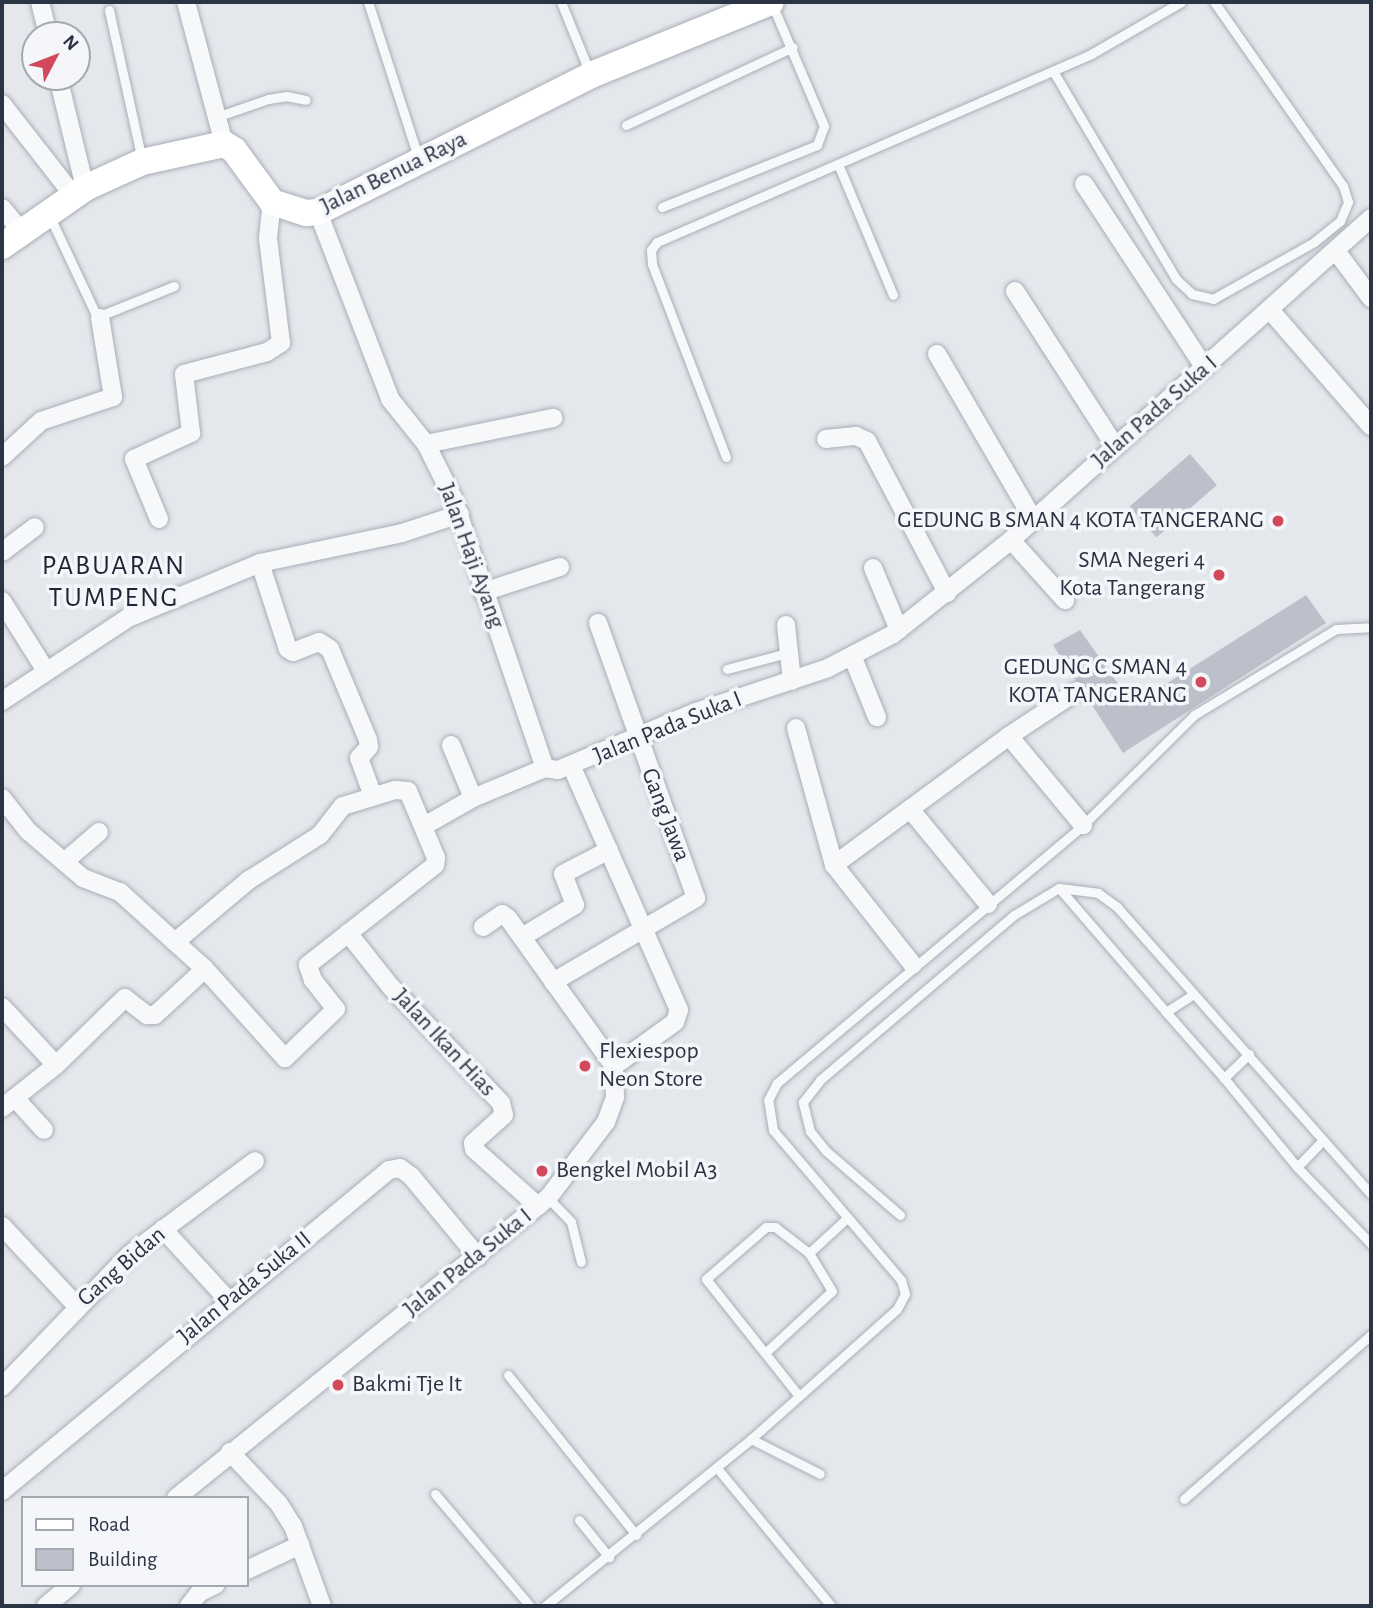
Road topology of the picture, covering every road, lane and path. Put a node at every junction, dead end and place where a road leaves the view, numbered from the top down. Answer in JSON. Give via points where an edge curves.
{"nodes":[{"id":1,"x":40,"y":2,"type":"edge"},
{"id":2,"x":186,"y":2,"type":"edge"},
{"id":3,"x":368,"y":2,"type":"edge"},
{"id":4,"x":561,"y":2,"type":"edge"},
{"id":5,"x":771,"y":2,"type":"edge"},
{"id":6,"x":1181,"y":2,"type":"edge"},
{"id":7,"x":1214,"y":2,"type":"edge"},
{"id":8,"x":109,"y":10,"type":"dead end"},
{"id":9,"x":45,"y":21,"type":"edge"},
{"id":10,"x":793,"y":47,"type":"junction"},
{"id":11,"x":1053,"y":71,"type":"junction"},
{"id":12,"x":591,"y":75,"type":"junction"},
{"id":13,"x":61,"y":91,"type":"edge"},
{"id":14,"x":306,"y":100,"type":"dead end"},
{"id":15,"x":2,"y":104,"type":"edge"},
{"id":16,"x":219,"y":116,"type":"junction"},
{"id":17,"x":626,"y":125,"type":"dead end"},
{"id":18,"x":224,"y":144,"type":"junction"},
{"id":19,"x":142,"y":162,"type":"junction"},
{"id":20,"x":419,"y":163,"type":"junction"},
{"id":21,"x":838,"y":164,"type":"junction"},
{"id":22,"x":1084,"y":184,"type":"dead end"},
{"id":23,"x":79,"y":191,"type":"junction"},
{"id":24,"x":271,"y":202,"type":"junction"},
{"id":25,"x":662,"y":207,"type":"dead end"},
{"id":26,"x":2,"y":208,"type":"edge"},
{"id":27,"x":47,"y":212,"type":"junction"},
{"id":28,"x":318,"y":212,"type":"junction"},
{"id":29,"x":1371,"y":218,"type":"edge"},
{"id":30,"x":11,"y":238,"type":"edge"},
{"id":31,"x":1336,"y":251,"type":"junction"},
{"id":32,"x":174,"y":286,"type":"dead end"},
{"id":33,"x":1015,"y":291,"type":"dead end"},
{"id":34,"x":892,"y":295,"type":"dead end"},
{"id":35,"x":1371,"y":298,"type":"edge"},
{"id":36,"x":1270,"y":310,"type":"junction"},
{"id":37,"x":100,"y":318,"type":"junction"},
{"id":38,"x":937,"y":354,"type":"dead end"},
{"id":39,"x":1205,"y":368,"type":"junction"},
{"id":40,"x":553,"y":418,"type":"dead end"},
{"id":41,"x":1371,"y":426,"type":"edge"},
{"id":42,"x":826,"y":439,"type":"dead end"},
{"id":43,"x":426,"y":444,"type":"junction"},
{"id":44,"x":1115,"y":446,"type":"junction"},
{"id":45,"x":2,"y":457,"type":"edge"},
{"id":46,"x":726,"y":457,"type":"dead end"},
{"id":47,"x":460,"y":514,"type":"junction"},
{"id":48,"x":159,"y":519,"type":"dead end"},
{"id":49,"x":1033,"y":519,"type":"junction"},
{"id":50,"x":35,"y":527,"type":"dead end"},
{"id":51,"x":1011,"y":540,"type":"junction"},
{"id":52,"x":2,"y":552,"type":"edge"},
{"id":53,"x":260,"y":562,"type":"junction"},
{"id":54,"x":560,"y":566,"type":"dead end"},
{"id":55,"x":873,"y":568,"type":"dead end"},
{"id":56,"x":483,"y":592,"type":"junction"},
{"id":57,"x":947,"y":593,"type":"junction"},
{"id":58,"x":1065,"y":600,"type":"dead end"},
{"id":59,"x":2,"y":601,"type":"edge"},
{"id":60,"x":598,"y":623,"type":"dead end"},
{"id":61,"x":786,"y":625,"type":"dead end"},
{"id":62,"x":1371,"y":628,"type":"edge"},
{"id":63,"x":899,"y":630,"type":"junction"},
{"id":64,"x":787,"y":653,"type":"junction"},
{"id":65,"x":853,"y":658,"type":"junction"},
{"id":66,"x":727,"y":669,"type":"dead end"},
{"id":67,"x":46,"y":671,"type":"junction"},
{"id":68,"x":792,"y":681,"type":"junction"},
{"id":69,"x":1077,"y":691,"type":"dead end"},
{"id":70,"x":2,"y":701,"type":"edge"},
{"id":71,"x":877,"y":717,"type":"dead end"},
{"id":72,"x":796,"y":727,"type":"dead end"},
{"id":73,"x":1009,"y":736,"type":"junction"},
{"id":74,"x":636,"y":739,"type":"junction"},
{"id":75,"x":451,"y":745,"type":"dead end"},
{"id":76,"x":572,"y":767,"type":"junction"},
{"id":77,"x":545,"y":768,"type":"junction"},
{"id":78,"x":373,"y":796,"type":"junction"},
{"id":79,"x":2,"y":798,"type":"edge"},
{"id":80,"x":473,"y":798,"type":"junction"},
{"id":81,"x":910,"y":809,"type":"junction"},
{"id":82,"x":1083,"y":825,"type":"junction"},
{"id":83,"x":424,"y":826,"type":"junction"},
{"id":84,"x":99,"y":832,"type":"dead end"},
{"id":85,"x":610,"y":850,"type":"junction"},
{"id":86,"x":64,"y":862,"type":"junction"},
{"id":87,"x":834,"y":865,"type":"junction"},
{"id":88,"x":1059,"y":888,"type":"junction"},
{"id":89,"x":988,"y":904,"type":"junction"},
{"id":90,"x":644,"y":926,"type":"junction"},
{"id":91,"x":483,"y":927,"type":"dead end"},
{"id":92,"x":348,"y":933,"type":"junction"},
{"id":93,"x":522,"y":937,"type":"junction"},
{"id":94,"x":175,"y":942,"type":"junction"},
{"id":95,"x":913,"y":965,"type":"junction"},
{"id":96,"x":205,"y":969,"type":"junction"},
{"id":97,"x":553,"y":982,"type":"junction"},
{"id":98,"x":1194,"y":994,"type":"junction"},
{"id":99,"x":2,"y":1007,"type":"edge"},
{"id":100,"x":1166,"y":1012,"type":"junction"},
{"id":101,"x":1249,"y":1054,"type":"junction"},
{"id":102,"x":56,"y":1065,"type":"junction"},
{"id":103,"x":614,"y":1066,"type":"junction"},
{"id":104,"x":1224,"y":1077,"type":"junction"},
{"id":105,"x":8,"y":1103,"type":"edge"},
{"id":106,"x":44,"y":1130,"type":"dead end"},
{"id":107,"x":1323,"y":1140,"type":"junction"},
{"id":108,"x":255,"y":1161,"type":"dead end"},
{"id":109,"x":1297,"y":1167,"type":"junction"},
{"id":110,"x":1371,"y":1194,"type":"edge"},
{"id":111,"x":543,"y":1202,"type":"junction"},
{"id":112,"x":900,"y":1215,"type":"dead end"},
{"id":113,"x":847,"y":1218,"type":"junction"},
{"id":114,"x":2,"y":1226,"type":"edge"},
{"id":115,"x":163,"y":1230,"type":"junction"},
{"id":116,"x":1371,"y":1244,"type":"edge"},
{"id":117,"x":809,"y":1253,"type":"junction"},
{"id":118,"x":478,"y":1257,"type":"junction"},
{"id":119,"x":581,"y":1262,"type":"dead end"},
{"id":120,"x":229,"y":1301,"type":"junction"},
{"id":121,"x":76,"y":1306,"type":"junction"},
{"id":122,"x":1371,"y":1335,"type":"edge"},
{"id":123,"x":765,"y":1353,"type":"junction"},
{"id":124,"x":508,"y":1375,"type":"dead end"},
{"id":125,"x":2,"y":1387,"type":"edge"},
{"id":126,"x":799,"y":1396,"type":"junction"},
{"id":127,"x":751,"y":1438,"type":"junction"},
{"id":128,"x":230,"y":1452,"type":"junction"},
{"id":129,"x":717,"y":1468,"type":"junction"},
{"id":130,"x":820,"y":1474,"type":"dead end"},
{"id":131,"x":2,"y":1491,"type":"edge"},
{"id":132,"x":435,"y":1494,"type":"dead end"},
{"id":133,"x":178,"y":1496,"type":"edge"},
{"id":134,"x":1184,"y":1499,"type":"dead end"},
{"id":135,"x":579,"y":1520,"type":"dead end"},
{"id":136,"x":636,"y":1535,"type":"junction"},
{"id":137,"x":300,"y":1545,"type":"junction"},
{"id":138,"x":609,"y":1557,"type":"junction"},
{"id":139,"x":248,"y":1570,"type":"edge"},
{"id":140,"x":69,"y":1587,"type":"edge"},
{"id":141,"x":211,"y":1587,"type":"edge"},
{"id":142,"x":46,"y":1606,"type":"edge"},
{"id":143,"x":189,"y":1606,"type":"edge"},
{"id":144,"x":322,"y":1606,"type":"edge"},
{"id":145,"x":530,"y":1606,"type":"edge"},
{"id":146,"x":545,"y":1606,"type":"edge"},
{"id":147,"x":831,"y":1606,"type":"edge"}],
"edges":[{"from":1,"to":9,"type":"street"},
{"from":2,"to":16,"type":"street"},
{"from":3,"to":20,"type":"lane"},
{"from":4,"to":12,"type":"lane"},
{"from":5,"to":10,"type":"lane"},
{"from":5,"to":12,"type":"street","name":"Jalan Benua Raya"},
{"from":6,"to":11,"type":"lane"},
{"from":7,"to":11,"type":"lane","via":[[1343,186],[1348,202],[1340,221],[1314,242],[1213,299],[1192,294],[1176,279]]},
{"from":8,"to":19,"type":"lane"},
{"from":10,"to":17,"type":"lane"},
{"from":10,"to":25,"type":"lane","via":[[824,126],[817,145]]},
{"from":11,"to":21,"type":"lane"},
{"from":12,"to":20,"type":"street","name":"Jalan Benua Raya"},
{"from":13,"to":23,"type":"street"},
{"from":14,"to":16,"type":"lane","via":[[268,99]]},
{"from":15,"to":23,"type":"street"},
{"from":16,"to":18,"type":"street"},
{"from":18,"to":19,"type":"street"},
{"from":18,"to":24,"type":"street","via":[[234,150]]},
{"from":19,"to":23,"type":"street"},
{"from":20,"to":28,"type":"street","name":"Jalan Benua Raya"},
{"from":21,"to":34,"type":"lane"},
{"from":21,"to":46,"type":"lane","via":[[657,242],[651,250],[652,264]]},
{"from":22,"to":39,"type":"street"},
{"from":23,"to":27,"type":"street"},
{"from":24,"to":28,"type":"street","name":"Jalan Benua Raya"},
{"from":24,"to":48,"type":"street","via":[[268,238],[281,343],[267,352],[184,374],[191,433],[134,459]]},
{"from":26,"to":30,"type":"street"},
{"from":27,"to":30,"type":"street"},
{"from":27,"to":37,"type":"lane","via":[[91,312]]},
{"from":28,"to":43,"type":"street","name":"Jalan Haji Ayang","via":[[390,399]]},
{"from":29,"to":31,"type":"street","name":"Jalan Pada Suka I"},
{"from":31,"to":35,"type":"street"},
{"from":31,"to":36,"type":"street","name":"Jalan Pada Suka I"},
{"from":32,"to":37,"type":"lane"},
{"from":33,"to":44,"type":"street"},
{"from":36,"to":39,"type":"street","name":"Jalan Pada Suka I"},
{"from":36,"to":41,"type":"street"},
{"from":37,"to":45,"type":"street","via":[[113,397],[41,421]]},
{"from":38,"to":49,"type":"street"},
{"from":39,"to":44,"type":"street","name":"Jalan Pada Suka I"},
{"from":40,"to":43,"type":"street"},
{"from":42,"to":57,"type":"street","via":[[856,436],[867,441]]},
{"from":43,"to":47,"type":"street","name":"Jalan Haji Ayang"},
{"from":44,"to":49,"type":"street","name":"Jalan Pada Suka I"},
{"from":47,"to":53,"type":"street","via":[[402,533]]},
{"from":47,"to":56,"type":"street","name":"Jalan Haji Ayang"},
{"from":49,"to":51,"type":"street","name":"Jalan Pada Suka I"},
{"from":50,"to":52,"type":"street"},
{"from":51,"to":57,"type":"street","name":"Jalan Pada Suka I"},
{"from":51,"to":58,"type":"street"},
{"from":53,"to":67,"type":"street","via":[[128,618]]},
{"from":53,"to":78,"type":"street","via":[[288,649],[293,652],[319,642],[330,649],[368,740],[369,747],[359,758]]},
{"from":54,"to":56,"type":"street"},
{"from":55,"to":63,"type":"street"},
{"from":56,"to":77,"type":"street","name":"Jalan Haji Ayang"},
{"from":57,"to":63,"type":"street","name":"Jalan Pada Suka I"},
{"from":59,"to":67,"type":"street"},
{"from":60,"to":74,"type":"street","name":"Gang Jawa"},
{"from":61,"to":64,"type":"street"},
{"from":62,"to":82,"type":"lane","via":[[1336,629],[1194,715]]},
{"from":63,"to":65,"type":"street","name":"Jalan Pada Suka I"},
{"from":64,"to":66,"type":"lane"},
{"from":64,"to":68,"type":"street"},
{"from":65,"to":68,"type":"street","name":"Jalan Pada Suka I"},
{"from":65,"to":71,"type":"street"},
{"from":67,"to":70,"type":"street"},
{"from":68,"to":74,"type":"street","name":"Jalan Pada Suka I","via":[[696,712]]},
{"from":69,"to":73,"type":"street"},
{"from":72,"to":87,"type":"street"},
{"from":73,"to":81,"type":"street"},
{"from":73,"to":82,"type":"street"},
{"from":74,"to":76,"type":"street","name":"Jalan Pada Suka I"},
{"from":74,"to":90,"type":"street","name":"Gang Jawa","via":[[694,891],[692,903]]},
{"from":75,"to":80,"type":"street"},
{"from":76,"to":77,"type":"street"},
{"from":76,"to":85,"type":"street","name":"Jalan Pada Suka I"},
{"from":77,"to":80,"type":"street"},
{"from":78,"to":83,"type":"street","via":[[408,791]]},
{"from":78,"to":94,"type":"street","via":[[343,806],[320,835],[249,880]]},
{"from":79,"to":86,"type":"street","via":[[28,831]]},
{"from":80,"to":83,"type":"street"},
{"from":81,"to":87,"type":"street"},
{"from":81,"to":89,"type":"street"},
{"from":82,"to":89,"type":"lane"},
{"from":83,"to":92,"type":"street","via":[[435,865]]},
{"from":84,"to":86,"type":"street"},
{"from":85,"to":90,"type":"street","name":"Jalan Pada Suka I"},
{"from":85,"to":93,"type":"street","via":[[563,874],[575,905]]},
{"from":86,"to":94,"type":"street","via":[[83,878],[120,892]]},
{"from":87,"to":95,"type":"street"},
{"from":88,"to":98,"type":"lane","via":[[1098,893],[1117,906]]},
{"from":88,"to":100,"type":"lane"},
{"from":88,"to":112,"type":"lane","via":[[1014,915],[820,1080],[803,1102],[810,1131],[826,1151]]},
{"from":89,"to":95,"type":"lane"},
{"from":90,"to":97,"type":"street"},
{"from":90,"to":103,"type":"street","name":"Jalan Pada Suka I","via":[[679,1010],[675,1022]]},
{"from":91,"to":93,"type":"street","via":[[505,914]]},
{"from":92,"to":96,"type":"street","via":[[309,965],[313,980],[332,1002],[332,1017],[285,1058]]},
{"from":92,"to":111,"type":"street","name":"Jalan Ikan Hias","via":[[391,987],[501,1104],[504,1115],[474,1143],[474,1149]]},
{"from":93,"to":97,"type":"street"},
{"from":94,"to":96,"type":"street"},
{"from":95,"to":113,"type":"lane","via":[[777,1083],[768,1100],[773,1130]]},
{"from":96,"to":102,"type":"street","via":[[152,1016],[125,998]]},
{"from":97,"to":103,"type":"street"},
{"from":98,"to":100,"type":"lane"},
{"from":98,"to":101,"type":"lane"},
{"from":99,"to":102,"type":"street"},
{"from":100,"to":104,"type":"lane"},
{"from":101,"to":104,"type":"lane"},
{"from":101,"to":107,"type":"lane"},
{"from":102,"to":105,"type":"street"},
{"from":103,"to":111,"type":"street","name":"Jalan Pada Suka I","via":[[615,1097],[606,1122]]},
{"from":104,"to":109,"type":"lane"},
{"from":105,"to":106,"type":"street"},
{"from":107,"to":109,"type":"lane"},
{"from":107,"to":110,"type":"lane"},
{"from":108,"to":115,"type":"street","name":"Gang Bidan"},
{"from":109,"to":116,"type":"lane"},
{"from":111,"to":118,"type":"street","name":"Jalan Pada Suka I"},
{"from":111,"to":119,"type":"lane","via":[[571,1222]]},
{"from":113,"to":117,"type":"lane"},
{"from":113,"to":126,"type":"lane","via":[[901,1280],[905,1294],[897,1309]]},
{"from":114,"to":121,"type":"street"},
{"from":115,"to":120,"type":"street"},
{"from":115,"to":121,"type":"street","name":"Gang Bidan"},
{"from":117,"to":123,"type":"lane","via":[[832,1291]]},
{"from":117,"to":123,"type":"lane","via":[[775,1227],[766,1227],[706,1279]]},
{"from":118,"to":120,"type":"street","name":"Jalan Pada Suka II","via":[[411,1175],[394,1168]]},
{"from":118,"to":128,"type":"street","name":"Jalan Pada Suka I"},
{"from":120,"to":131,"type":"street","name":"Jalan Pada Suka II"},
{"from":121,"to":125,"type":"street","name":"Gang Bidan"},
{"from":122,"to":134,"type":"lane"},
{"from":123,"to":126,"type":"lane"},
{"from":124,"to":136,"type":"lane"},
{"from":126,"to":127,"type":"lane"},
{"from":127,"to":129,"type":"lane"},
{"from":127,"to":130,"type":"lane"},
{"from":128,"to":133,"type":"street","name":"Jalan Pada Suka I"},
{"from":128,"to":137,"type":"street","via":[[279,1504]]},
{"from":129,"to":136,"type":"lane"},
{"from":129,"to":147,"type":"lane"},
{"from":132,"to":145,"type":"lane"},
{"from":135,"to":138,"type":"lane"},
{"from":136,"to":138,"type":"lane"},
{"from":137,"to":139,"type":"street"},
{"from":137,"to":144,"type":"street"},
{"from":138,"to":146,"type":"lane"},
{"from":140,"to":142,"type":"street"},
{"from":141,"to":143,"type":"street"}]}
